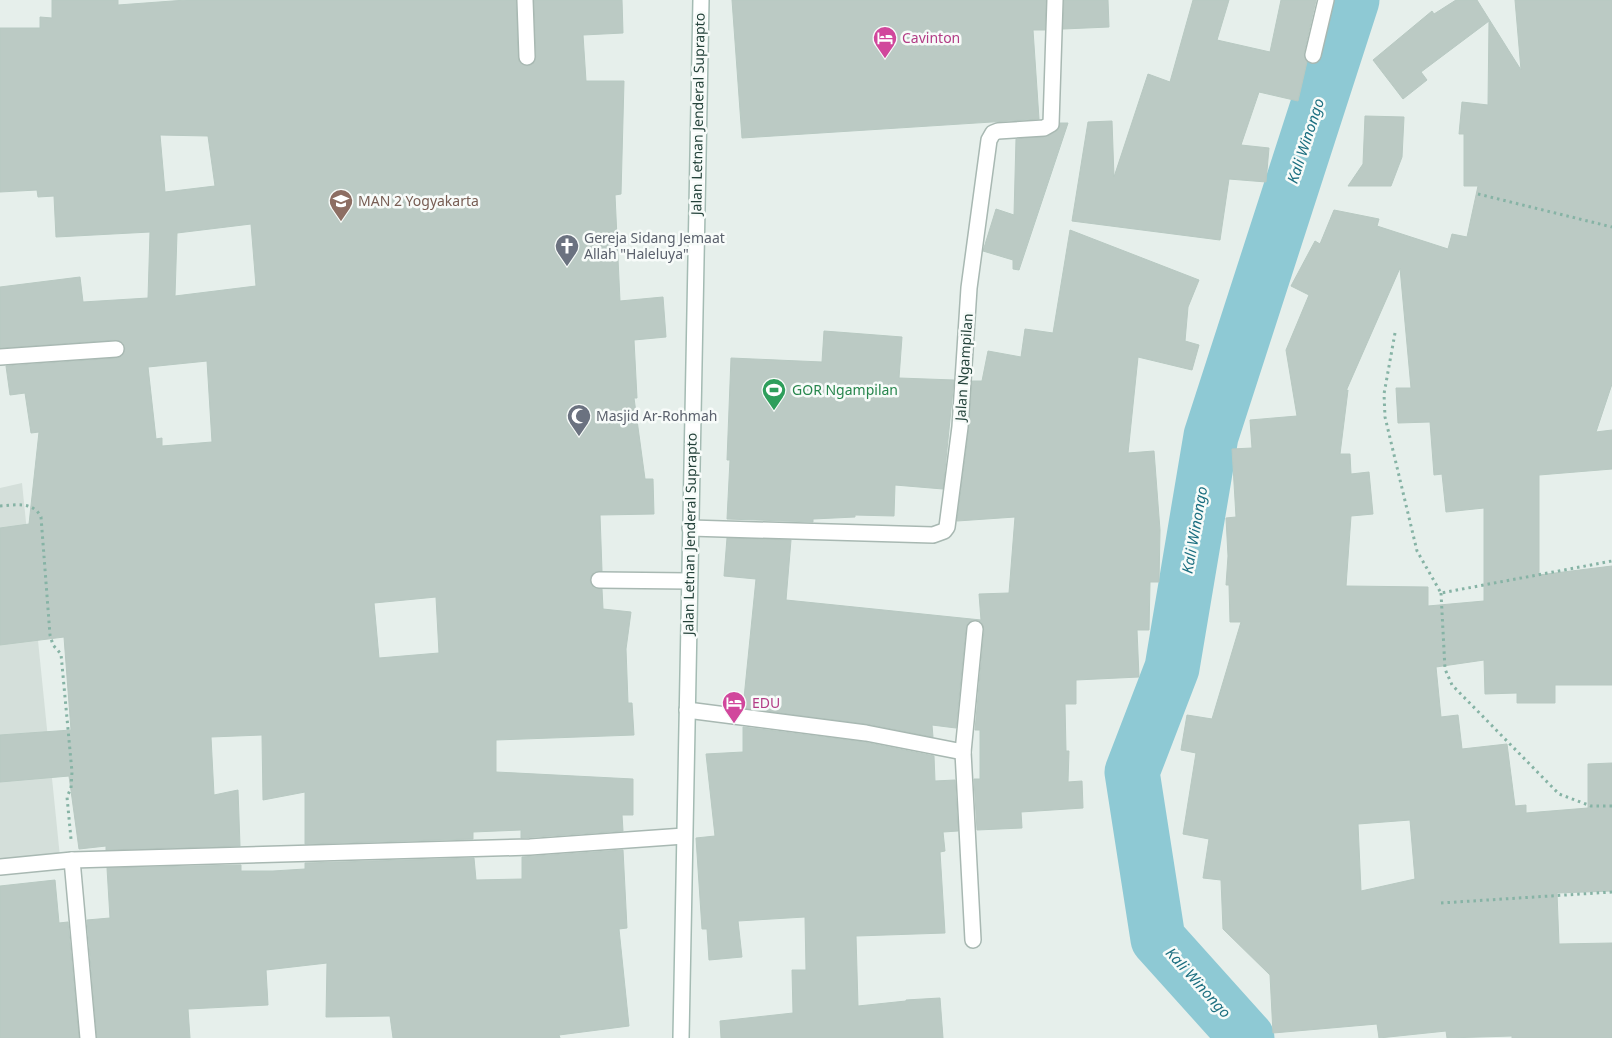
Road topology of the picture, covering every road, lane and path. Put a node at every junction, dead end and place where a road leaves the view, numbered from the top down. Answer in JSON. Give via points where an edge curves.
{"nodes":[{"id":1,"x":525,"y":0,"type":"edge"},
{"id":2,"x":701,"y":0,"type":"edge"},
{"id":3,"x":1055,"y":0,"type":"edge"},
{"id":4,"x":1326,"y":0,"type":"edge"},
{"id":5,"x":1313,"y":55,"type":"dead end"},
{"id":6,"x":527,"y":58,"type":"dead end"},
{"id":7,"x":1478,"y":194,"type":"dead end"},
{"id":8,"x":1612,"y":226,"type":"edge"},
{"id":9,"x":1395,"y":334,"type":"dead end"},
{"id":10,"x":116,"y":349,"type":"dead end"},
{"id":11,"x":0,"y":357,"type":"edge"},
{"id":12,"x":0,"y":506,"type":"edge"},
{"id":13,"x":690,"y":528,"type":"junction"},
{"id":14,"x":1612,"y":561,"type":"edge"},
{"id":15,"x":599,"y":580,"type":"dead end"},
{"id":16,"x":688,"y":581,"type":"junction"},
{"id":17,"x":1441,"y":593,"type":"junction"},
{"id":18,"x":975,"y":629,"type":"dead end"},
{"id":19,"x":686,"y":710,"type":"junction"},
{"id":20,"x":963,"y":752,"type":"junction"},
{"id":21,"x":1612,"y":806,"type":"edge"},
{"id":22,"x":684,"y":836,"type":"junction"},
{"id":23,"x":72,"y":860,"type":"junction"},
{"id":24,"x":0,"y":867,"type":"edge"},
{"id":25,"x":1612,"y":892,"type":"edge"},
{"id":26,"x":1441,"y":903,"type":"dead end"},
{"id":27,"x":973,"y":940,"type":"dead end"},
{"id":28,"x":88,"y":1038,"type":"edge"},
{"id":29,"x":681,"y":1038,"type":"edge"}],
"edges":[{"from":1,"to":6,"type":"street"},
{"from":2,"to":13,"type":"street","name":"Jalan Letnan Jenderal Suprapto"},
{"from":3,"to":13,"type":"street","name":"Jalan Ngampilan","via":[[1051,124],[1044,128],[998,131],[989,140],[969,288],[960,427],[944,531],[933,535]]},
{"from":4,"to":5,"type":"street"},
{"from":7,"to":8,"type":"path"},
{"from":9,"to":17,"type":"path","via":[[1384,394],[1385,417],[1417,551]]},
{"from":10,"to":11,"type":"street"},
{"from":12,"to":23,"type":"path","via":[[32,506],[41,517],[50,635],[61,654],[72,772],[67,797]]},
{"from":13,"to":16,"type":"street","name":"Jalan Letnan Jenderal Suprapto"},
{"from":14,"to":17,"type":"path"},
{"from":15,"to":16,"type":"street"},
{"from":16,"to":19,"type":"street","name":"Jalan Letnan Jenderal Suprapto"},
{"from":17,"to":21,"type":"path","via":[[1445,669],[1452,686],[1559,794],[1591,806]]},
{"from":18,"to":20,"type":"street"},
{"from":19,"to":20,"type":"street","via":[[866,734]]},
{"from":19,"to":22,"type":"street","name":"Jalan Letnan Jenderal Suprapto"},
{"from":20,"to":27,"type":"street"},
{"from":22,"to":23,"type":"street","via":[[530,847]]},
{"from":22,"to":29,"type":"street","name":"Jalan Letnan Jenderal Suprapto"},
{"from":23,"to":24,"type":"street"},
{"from":23,"to":28,"type":"street"},
{"from":25,"to":26,"type":"path"}]}
